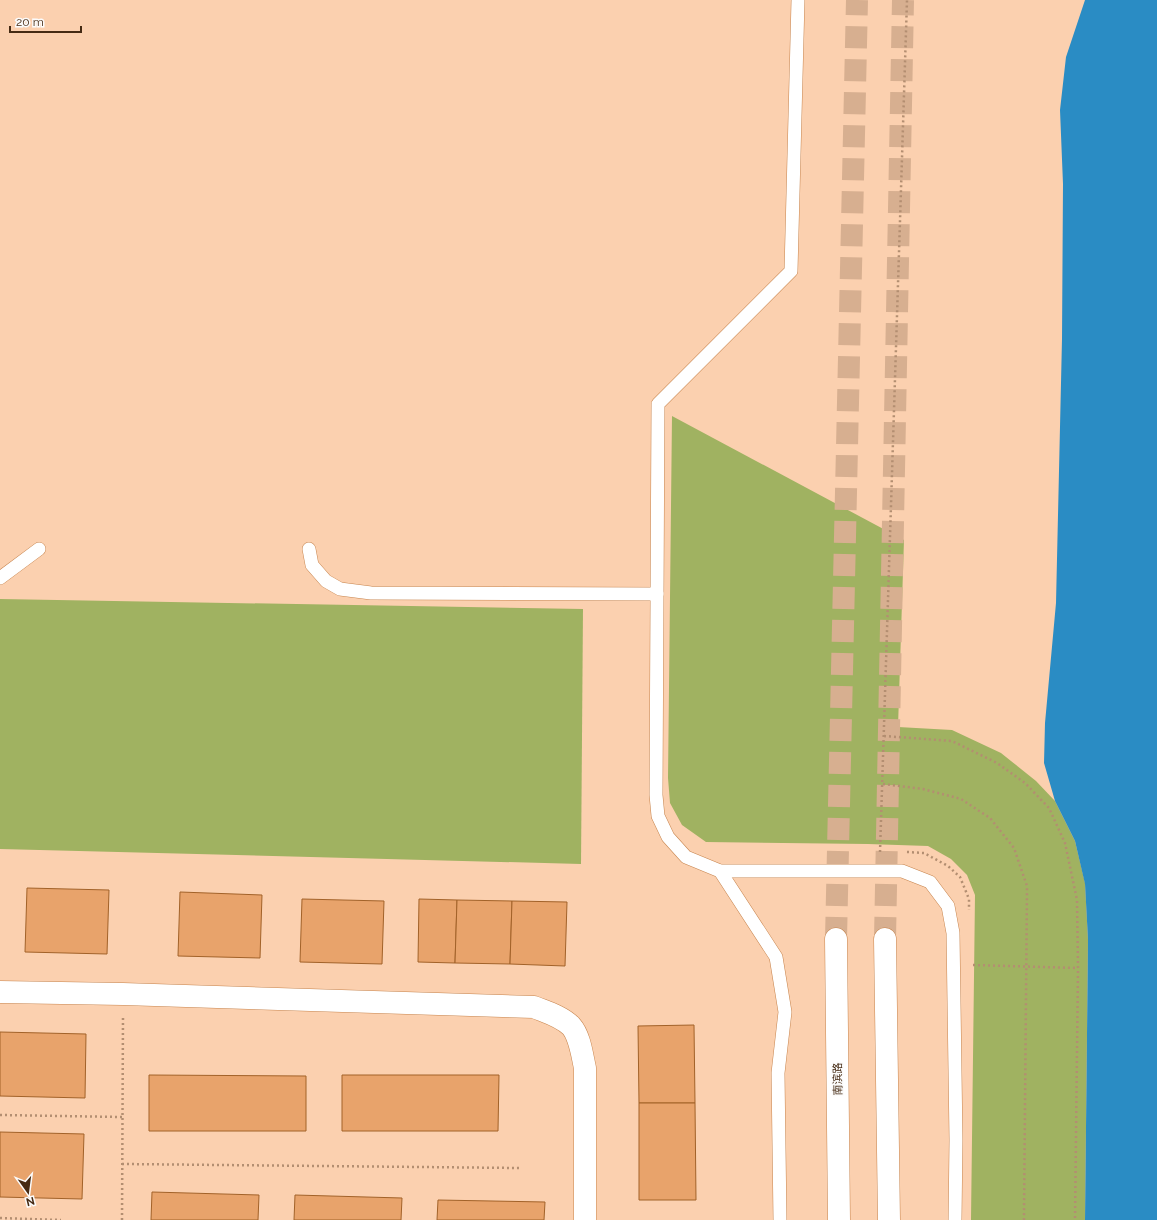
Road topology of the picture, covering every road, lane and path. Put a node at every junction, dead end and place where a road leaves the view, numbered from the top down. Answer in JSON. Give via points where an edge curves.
{"nodes":[{"id":1,"x":798,"y":0,"type":"edge"},
{"id":2,"x":907,"y":0,"type":"edge"},
{"id":3,"x":39,"y":548,"type":"dead end"},
{"id":4,"x":309,"y":549,"type":"dead end"},
{"id":5,"x":0,"y":578,"type":"edge"},
{"id":6,"x":657,"y":594,"type":"junction"},
{"id":7,"x":884,"y":736,"type":"junction"},
{"id":8,"x":883,"y":784,"type":"junction"},
{"id":9,"x":720,"y":871,"type":"junction"},
{"id":10,"x":880,"y":871,"type":"junction"},
{"id":11,"x":836,"y":939,"type":"tunnel mouth"},
{"id":12,"x":884,"y":939,"type":"tunnel mouth"},
{"id":13,"x":953,"y":964,"type":"junction"},
{"id":14,"x":1026,"y":966,"type":"junction"},
{"id":15,"x":1078,"y":968,"type":"junction"},
{"id":16,"x":0,"y":992,"type":"edge"},
{"id":17,"x":123,"y":994,"type":"junction"},
{"id":18,"x":0,"y":1115,"type":"edge"},
{"id":19,"x":122,"y":1117,"type":"junction"},
{"id":20,"x":122,"y":1164,"type":"junction"},
{"id":21,"x":519,"y":1168,"type":"dead end"},
{"id":22,"x":0,"y":1218,"type":"edge"},
{"id":23,"x":61,"y":1220,"type":"edge"},
{"id":24,"x":122,"y":1220,"type":"edge"},
{"id":25,"x":585,"y":1220,"type":"edge"},
{"id":26,"x":780,"y":1220,"type":"edge"},
{"id":27,"x":839,"y":1220,"type":"edge"},
{"id":28,"x":889,"y":1220,"type":"edge"},
{"id":29,"x":955,"y":1220,"type":"edge"},
{"id":30,"x":1024,"y":1220,"type":"edge"},
{"id":31,"x":1075,"y":1220,"type":"edge"}],
"edges":[{"from":1,"to":6,"type":"lane","via":[[791,271],[658,404]]},
{"from":2,"to":7,"type":"path"},
{"from":3,"to":5,"type":"lane"},
{"from":4,"to":6,"type":"lane","via":[[312,565],[326,581],[340,589],[371,593]]},
{"from":6,"to":9,"type":"lane","via":[[658,816],[668,837],[686,856]]},
{"from":7,"to":8,"type":"path"},
{"from":7,"to":15,"type":"path","via":[[952,741],[997,763],[1025,783],[1049,808],[1065,843],[1077,900]]},
{"from":8,"to":10,"type":"path"},
{"from":8,"to":14,"type":"path","via":[[923,789],[961,799],[990,818],[1014,848],[1027,886]]},
{"from":9,"to":10,"type":"lane"},
{"from":9,"to":26,"type":"lane","via":[[776,957],[785,1012],[778,1074]]},
{"from":10,"to":13,"type":"lane","via":[[902,871],[930,882],[948,906],[953,933]]},
{"from":11,"to":27,"type":"street","name":"南滨路"},
{"from":12,"to":28,"type":"street"},
{"from":13,"to":14,"type":"path"},
{"from":13,"to":29,"type":"lane"},
{"from":14,"to":15,"type":"path"},
{"from":14,"to":30,"type":"path"},
{"from":15,"to":31,"type":"path"},
{"from":16,"to":17,"type":"street"},
{"from":17,"to":19,"type":"path"},
{"from":17,"to":25,"type":"street","via":[[534,1007],[555,1015],[571,1026],[580,1043],[585,1068]]},
{"from":18,"to":19,"type":"path"},
{"from":19,"to":20,"type":"path"},
{"from":20,"to":21,"type":"path"},
{"from":20,"to":24,"type":"path"},
{"from":22,"to":23,"type":"path"}]}
